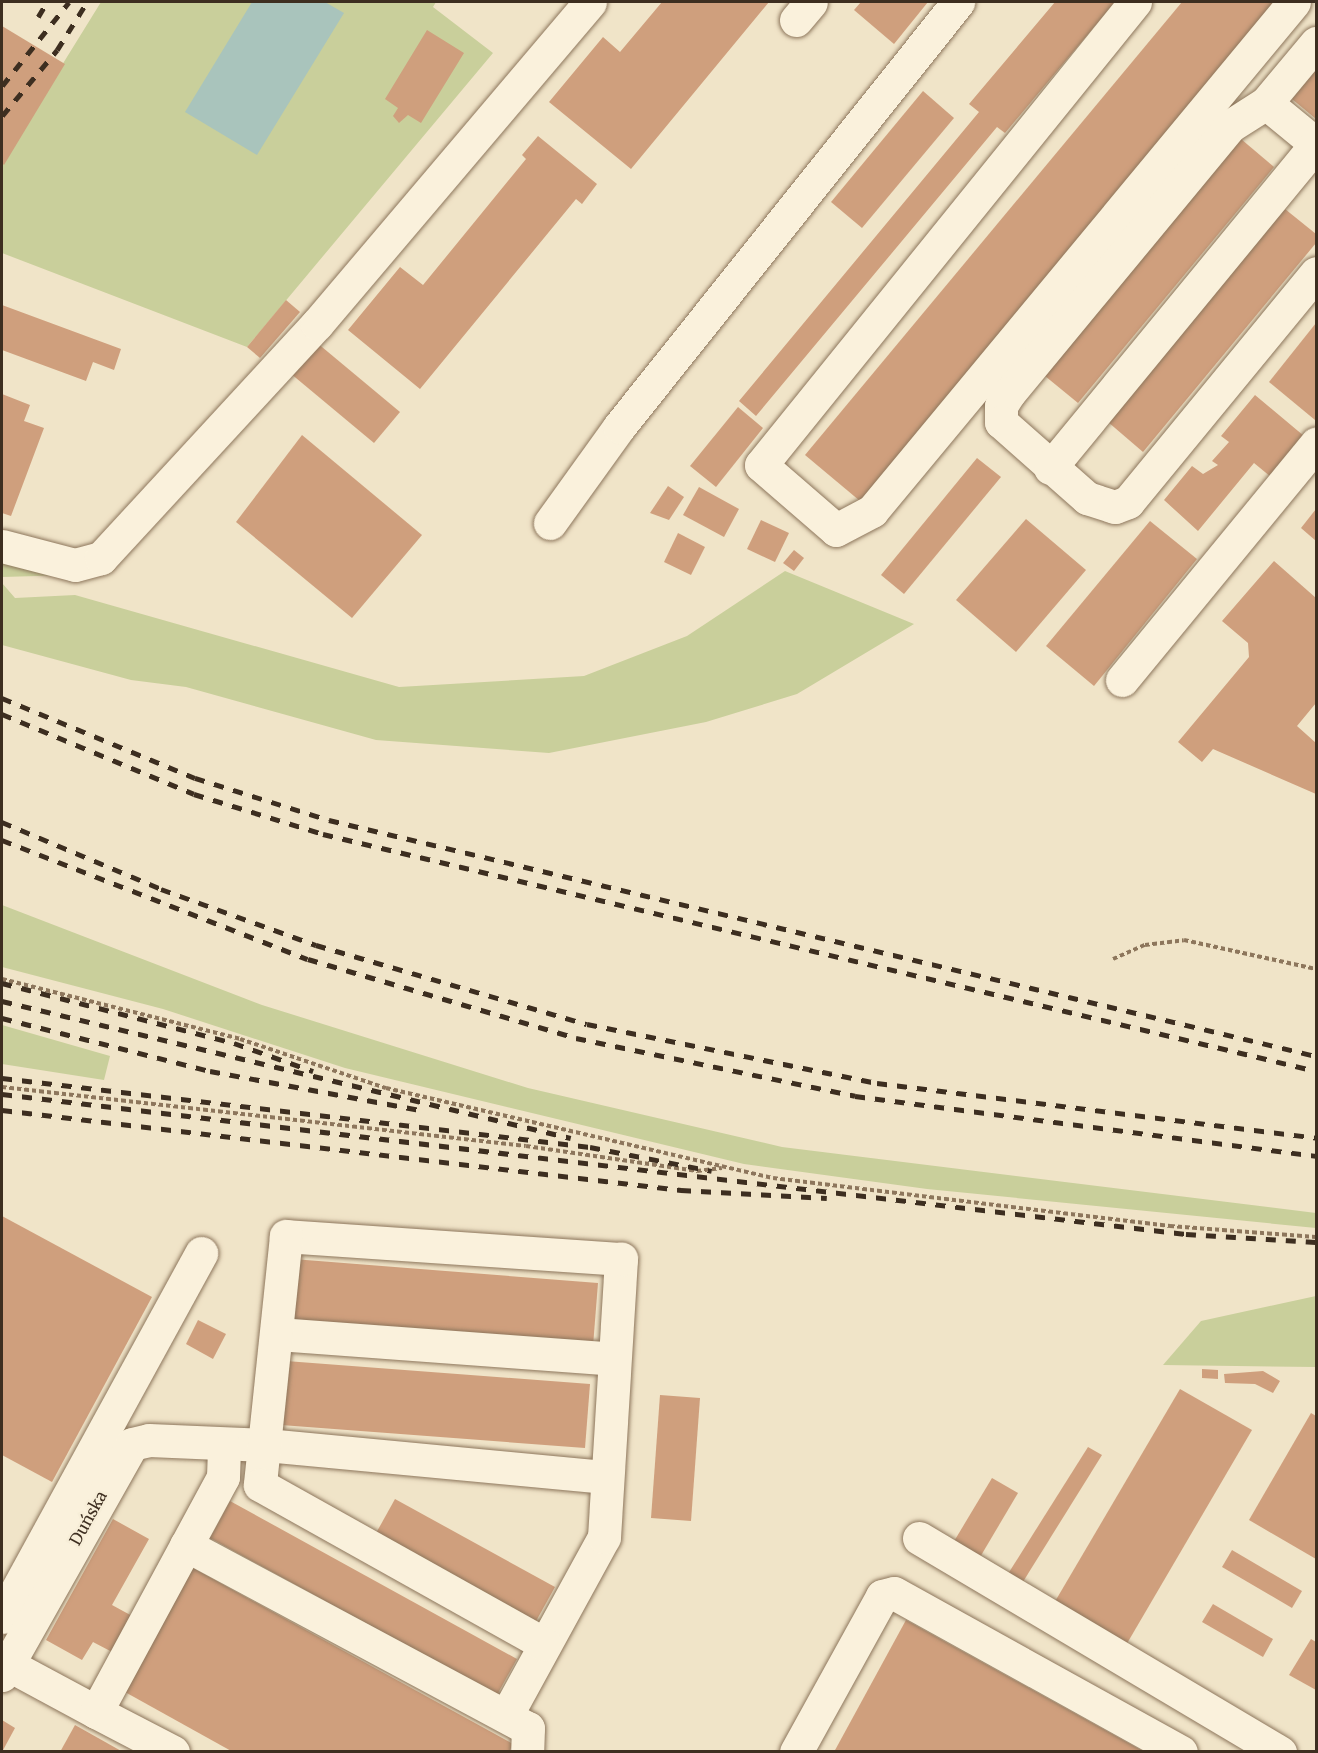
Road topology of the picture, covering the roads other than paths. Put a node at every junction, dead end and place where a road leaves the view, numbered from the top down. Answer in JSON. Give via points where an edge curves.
{"nodes":[{"id":1,"x":590,"y":2,"type":"edge"},
{"id":2,"x":958,"y":2,"type":"edge"},
{"id":3,"x":1135,"y":2,"type":"edge"},
{"id":4,"x":1294,"y":2,"type":"edge"},
{"id":5,"x":1317,"y":43,"type":"edge"},
{"id":6,"x":1266,"y":103,"type":"junction"},
{"id":7,"x":1317,"y":144,"type":"edge"},
{"id":8,"x":1317,"y":273,"type":"edge"},
{"id":9,"x":1317,"y":444,"type":"edge"},
{"id":10,"x":1050,"y":468,"type":"junction"},
{"id":11,"x":550,"y":523,"type":"dead end"},
{"id":12,"x":2,"y":546,"type":"edge"},
{"id":13,"x":1122,"y":680,"type":"dead end"},
{"id":14,"x":201,"y":1253,"type":"dead end"},
{"id":15,"x":277,"y":1334,"type":"junction"},
{"id":16,"x":614,"y":1359,"type":"junction"},
{"id":17,"x":266,"y":1445,"type":"junction"},
{"id":18,"x":224,"y":1446,"type":"junction"},
{"id":19,"x":606,"y":1477,"type":"junction"},
{"id":20,"x":919,"y":1538,"type":"dead end"},
{"id":21,"x":186,"y":1545,"type":"junction"},
{"id":22,"x":2,"y":1617,"type":"edge"},
{"id":23,"x":545,"y":1644,"type":"junction"},
{"id":24,"x":4,"y":1669,"type":"edge"},
{"id":25,"x":96,"y":1712,"type":"junction"},
{"id":26,"x":506,"y":1716,"type":"junction"},
{"id":27,"x":173,"y":1752,"type":"edge"},
{"id":28,"x":528,"y":1752,"type":"edge"},
{"id":29,"x":796,"y":1752,"type":"edge"},
{"id":30,"x":1181,"y":1752,"type":"edge"},
{"id":31,"x":1280,"y":1752,"type":"edge"}],
"edges":[{"from":1,"to":12,"type":"street","via":[[317,324],[101,558],[75,566]]},
{"from":2,"to":11,"type":"street","via":[[619,427]]},
{"from":3,"to":4,"type":"street","via":[[760,465],[836,530],[872,511]]},
{"from":5,"to":6,"type":"street"},
{"from":6,"to":7,"type":"street"},
{"from":6,"to":10,"type":"street","via":[[1230,126],[1001,406],[1002,422],[1011,435]]},
{"from":7,"to":10,"type":"street"},
{"from":8,"to":10,"type":"street","via":[[1128,502],[1115,507],[1087,498]]},
{"from":9,"to":13,"type":"street"},
{"from":14,"to":22,"type":"street"},
{"from":15,"to":16,"type":"street"},
{"from":15,"to":16,"type":"street","via":[[286,1236],[621,1259]]},
{"from":15,"to":17,"type":"street"},
{"from":16,"to":19,"type":"street"},
{"from":17,"to":18,"type":"street"},
{"from":17,"to":19,"type":"street"},
{"from":17,"to":23,"type":"street","via":[[260,1485]]},
{"from":18,"to":21,"type":"street","via":[[223,1477]]},
{"from":18,"to":24,"type":"street","name":"Duńska","via":[[149,1440],[132,1444]]},
{"from":19,"to":23,"type":"street","via":[[604,1537]]},
{"from":20,"to":31,"type":"street"},
{"from":21,"to":25,"type":"street"},
{"from":21,"to":26,"type":"street"},
{"from":23,"to":26,"type":"street"},
{"from":24,"to":25,"type":"street"},
{"from":25,"to":27,"type":"street"},
{"from":26,"to":28,"type":"street","via":[[528,1728]]},
{"from":29,"to":30,"type":"street","via":[[882,1596],[894,1593]]}]}
